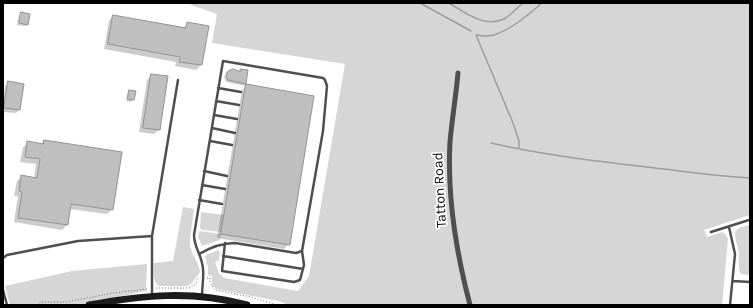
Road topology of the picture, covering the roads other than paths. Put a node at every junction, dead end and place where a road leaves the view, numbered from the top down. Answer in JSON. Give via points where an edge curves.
{"nodes":[{"id":1,"x":458,"y":73,"type":"dead end"},
{"id":2,"x":178,"y":80,"type":"dead end"},
{"id":3,"x":218,"y":88,"type":"junction"},
{"id":4,"x":241,"y":92,"type":"dead end"},
{"id":5,"x":216,"y":101,"type":"junction"},
{"id":6,"x":239,"y":105,"type":"dead end"},
{"id":7,"x":214,"y":115,"type":"junction"},
{"id":8,"x":237,"y":120,"type":"dead end"},
{"id":9,"x":212,"y":128,"type":"junction"},
{"id":10,"x":234,"y":133,"type":"dead end"},
{"id":11,"x":210,"y":141,"type":"junction"},
{"id":12,"x":232,"y":145,"type":"dead end"},
{"id":13,"x":204,"y":171,"type":"junction"},
{"id":14,"x":227,"y":176,"type":"dead end"},
{"id":15,"x":202,"y":185,"type":"junction"},
{"id":16,"x":225,"y":190,"type":"dead end"},
{"id":17,"x":199,"y":200,"type":"junction"},
{"id":18,"x":222,"y":204,"type":"dead end"},
{"id":19,"x":749,"y":220,"type":"dead end"},
{"id":20,"x":729,"y":227,"type":"junction"},
{"id":21,"x":711,"y":232,"type":"dead end"},
{"id":22,"x":152,"y":236,"type":"junction"},
{"id":23,"x":225,"y":243,"type":"junction"},
{"id":24,"x":302,"y":251,"type":"junction"},
{"id":25,"x":199,"y":254,"type":"junction"},
{"id":26,"x":223,"y":256,"type":"junction"},
{"id":27,"x":3,"y":258,"type":"edge"},
{"id":28,"x":303,"y":269,"type":"junction"},
{"id":29,"x":733,"y":281,"type":"junction"},
{"id":30,"x":750,"y":282,"type":"edge"},
{"id":31,"x":3,"y":290,"type":"edge"},
{"id":32,"x":152,"y":296,"type":"junction"},
{"id":33,"x":202,"y":297,"type":"junction"},
{"id":34,"x":7,"y":305,"type":"edge"},
{"id":35,"x":89,"y":305,"type":"edge"},
{"id":36,"x":246,"y":305,"type":"edge"},
{"id":37,"x":470,"y":305,"type":"edge"},
{"id":38,"x":730,"y":305,"type":"edge"}],
"edges":[{"from":1,"to":37,"type":"street","name":"Tatton Road","via":[[450,142],[450,189],[455,238]]},
{"from":2,"to":22,"type":"lane"},
{"from":3,"to":4,"type":"lane"},
{"from":3,"to":5,"type":"lane"},
{"from":3,"to":24,"type":"lane","via":[[223,61],[325,80],[327,89],[324,130]]},
{"from":5,"to":6,"type":"lane"},
{"from":5,"to":7,"type":"lane"},
{"from":7,"to":8,"type":"lane"},
{"from":7,"to":9,"type":"lane"},
{"from":9,"to":10,"type":"lane"},
{"from":9,"to":11,"type":"lane"},
{"from":11,"to":12,"type":"lane"},
{"from":11,"to":13,"type":"lane"},
{"from":13,"to":14,"type":"lane"},
{"from":13,"to":15,"type":"lane"},
{"from":15,"to":16,"type":"lane"},
{"from":15,"to":17,"type":"lane"},
{"from":17,"to":18,"type":"lane"},
{"from":17,"to":25,"type":"lane","via":[[194,240]]},
{"from":19,"to":20,"type":"lane"},
{"from":20,"to":21,"type":"lane"},
{"from":20,"to":29,"type":"lane","via":[[735,254]]},
{"from":22,"to":27,"type":"lane","via":[[78,241],[7,255]]},
{"from":22,"to":32,"type":"lane"},
{"from":23,"to":24,"type":"lane","via":[[296,253]]},
{"from":23,"to":25,"type":"lane"},
{"from":23,"to":26,"type":"lane"},
{"from":24,"to":28,"type":"lane"},
{"from":25,"to":33,"type":"lane","via":[[203,269]]},
{"from":26,"to":28,"type":"lane"},
{"from":26,"to":28,"type":"lane","via":[[222,271],[252,276],[294,282],[300,280]]},
{"from":29,"to":30,"type":"lane"},
{"from":29,"to":38,"type":"lane"},
{"from":31,"to":34,"type":"lane"},
{"from":32,"to":33,"type":"street"},
{"from":32,"to":35,"type":"street"},
{"from":33,"to":36,"type":"street"}]}
